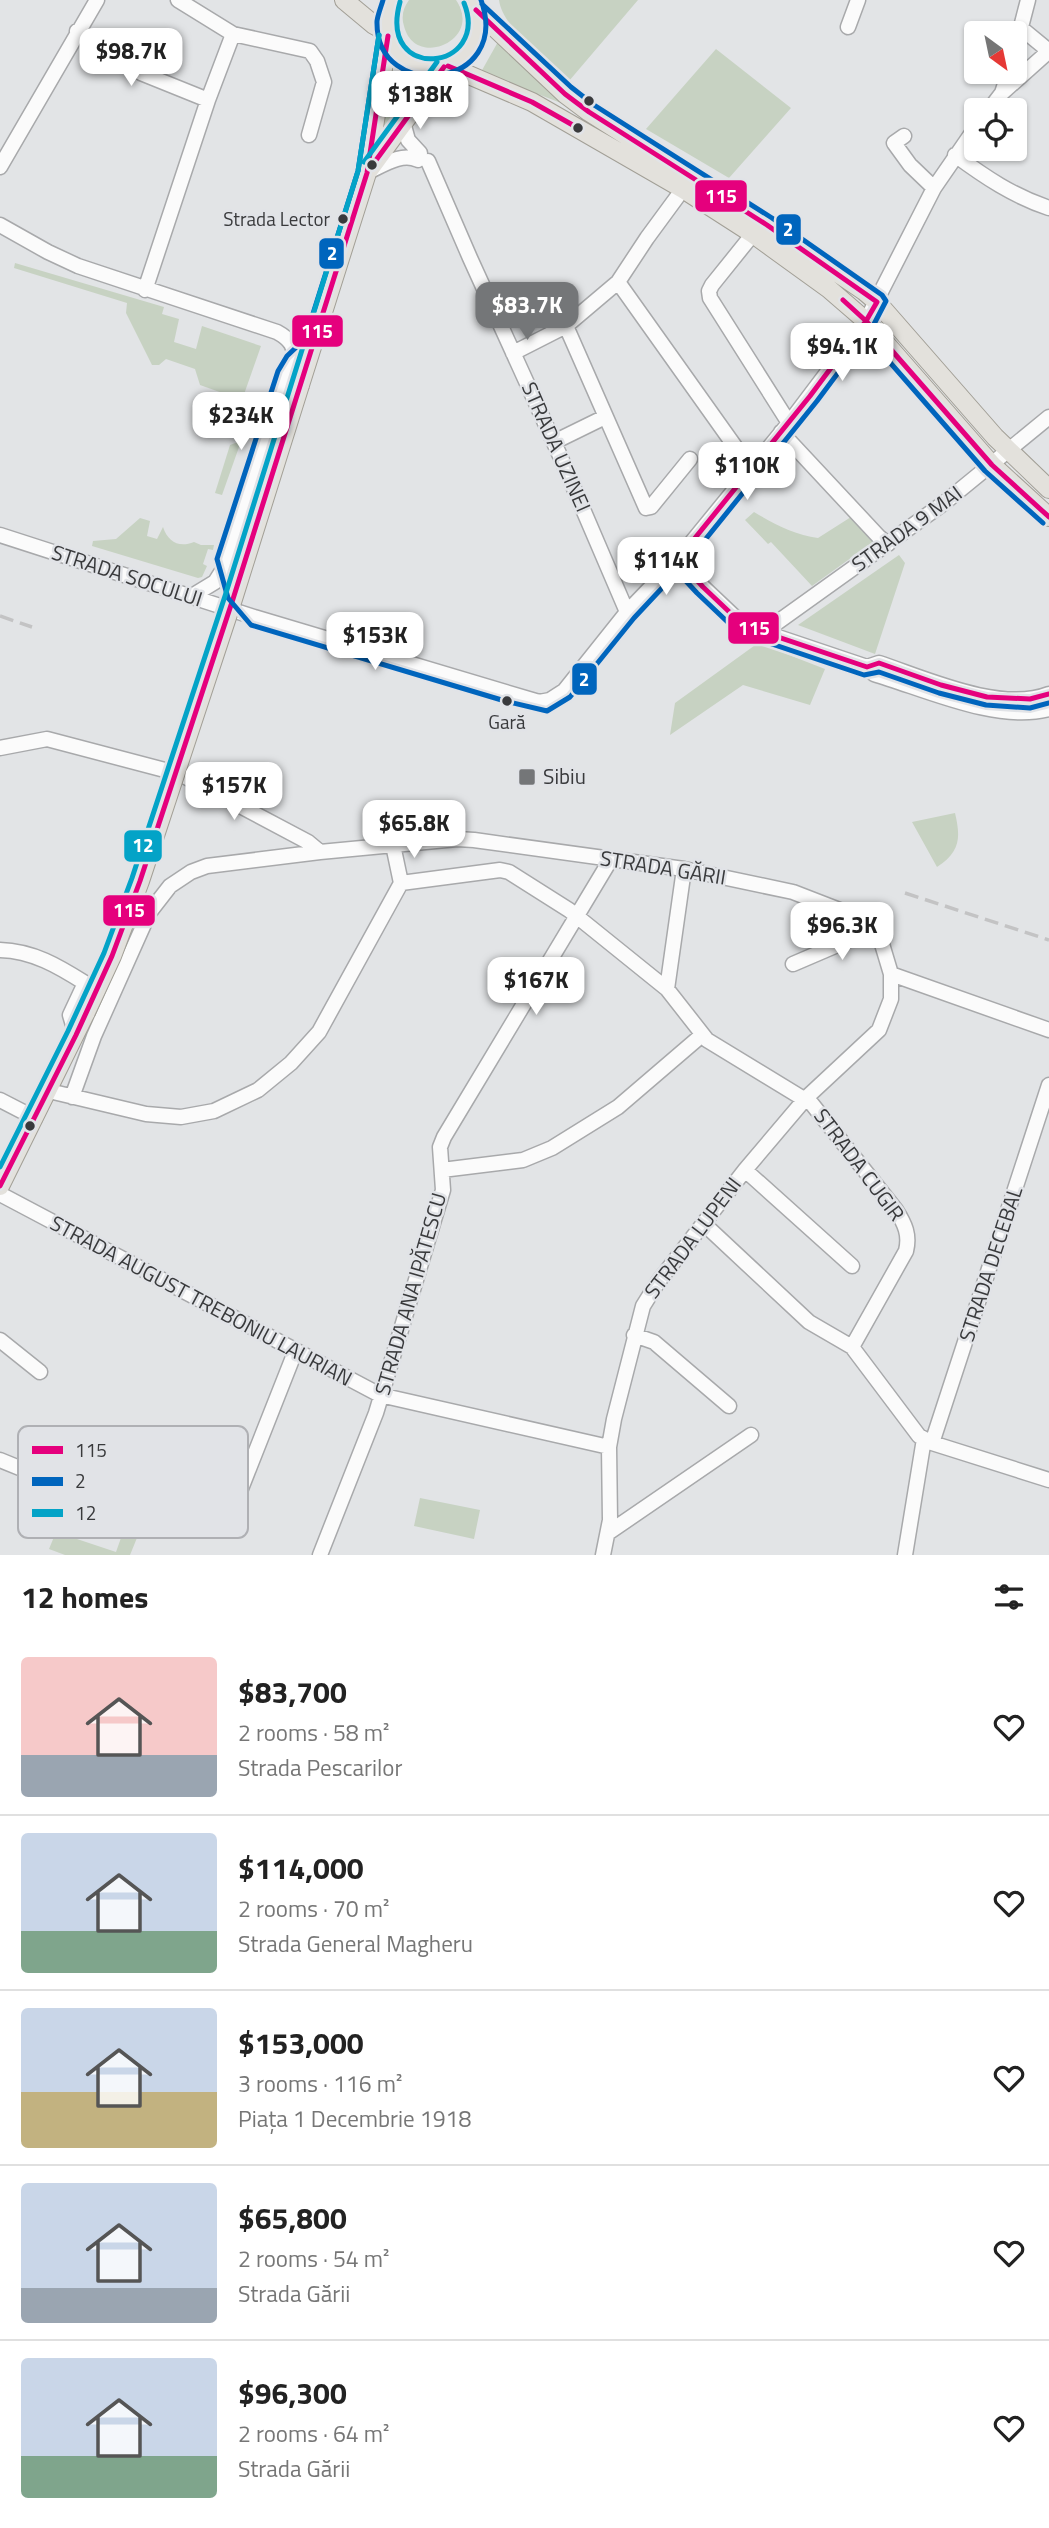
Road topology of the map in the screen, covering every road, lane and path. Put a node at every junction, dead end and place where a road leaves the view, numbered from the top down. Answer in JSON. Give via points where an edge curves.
{"nodes":[{"id":1,"x":97,"y":0,"type":"edge"},
{"id":2,"x":178,"y":0,"type":"edge"},
{"id":3,"x":344,"y":0,"type":"edge"},
{"id":4,"x":393,"y":0,"type":"edge"},
{"id":5,"x":859,"y":0,"type":"edge"},
{"id":6,"x":1028,"y":0,"type":"edge"},
{"id":7,"x":475,"y":4,"type":"edge"},
{"id":8,"x":1023,"y":21,"type":"edge"},
{"id":9,"x":848,"y":27,"type":"dead end"},
{"id":10,"x":77,"y":31,"type":"junction"},
{"id":11,"x":1027,"y":33,"type":"edge"},
{"id":12,"x":233,"y":34,"type":"junction"},
{"id":13,"x":387,"y":34,"type":"junction"},
{"id":14,"x":1049,"y":51,"type":"edge"},
{"id":15,"x":446,"y":66,"type":"junction"},
{"id":16,"x":1005,"y":84,"type":"edge"},
{"id":17,"x":1002,"y":93,"type":"junction"},
{"id":18,"x":998,"y":98,"type":"edge"},
{"id":19,"x":208,"y":100,"type":"junction"},
{"id":20,"x":403,"y":122,"type":"junction"},
{"id":21,"x":309,"y":135,"type":"dead end"},
{"id":22,"x":904,"y":136,"type":"dead end"},
{"id":23,"x":964,"y":143,"type":"edge"},
{"id":24,"x":955,"y":155,"type":"junction"},
{"id":25,"x":425,"y":161,"type":"junction"},
{"id":26,"x":0,"y":167,"type":"edge"},
{"id":27,"x":367,"y":173,"type":"junction"},
{"id":28,"x":934,"y":188,"type":"junction"},
{"id":29,"x":683,"y":189,"type":"junction"},
{"id":30,"x":1049,"y":208,"type":"edge"},
{"id":31,"x":0,"y":225,"type":"edge"},
{"id":32,"x":760,"y":230,"type":"junction"},
{"id":33,"x":618,"y":282,"type":"junction"},
{"id":34,"x":145,"y":290,"type":"junction"},
{"id":35,"x":877,"y":302,"type":"junction"},
{"id":36,"x":866,"y":321,"type":"junction"},
{"id":37,"x":566,"y":326,"type":"junction"},
{"id":38,"x":313,"y":344,"type":"junction"},
{"id":39,"x":513,"y":353,"type":"junction"},
{"id":40,"x":294,"y":362,"type":"junction"},
{"id":41,"x":605,"y":417,"type":"junction"},
{"id":42,"x":1049,"y":417,"type":"edge"},
{"id":43,"x":785,"y":428,"type":"junction"},
{"id":44,"x":554,"y":442,"type":"junction"},
{"id":45,"x":1008,"y":452,"type":"junction"},
{"id":46,"x":690,"y":459,"type":"dead end"},
{"id":47,"x":992,"y":465,"type":"junction"},
{"id":48,"x":751,"y":469,"type":"junction"},
{"id":49,"x":1049,"y":489,"type":"edge"},
{"id":50,"x":1049,"y":517,"type":"edge"},
{"id":51,"x":0,"y":535,"type":"edge"},
{"id":52,"x":888,"y":544,"type":"junction"},
{"id":53,"x":678,"y":559,"type":"junction"},
{"id":54,"x":226,"y":560,"type":"junction"},
{"id":55,"x":192,"y":596,"type":"junction"},
{"id":56,"x":627,"y":611,"type":"junction"},
{"id":57,"x":254,"y":617,"type":"junction"},
{"id":58,"x":760,"y":631,"type":"junction"},
{"id":59,"x":867,"y":667,"type":"junction"},
{"id":60,"x":1049,"y":694,"type":"edge"},
{"id":61,"x":1049,"y":709,"type":"edge"},
{"id":62,"x":0,"y":748,"type":"edge"},
{"id":63,"x":393,"y":845,"type":"junction"},
{"id":64,"x":320,"y":852,"type":"junction"},
{"id":65,"x":611,"y":859,"type":"junction"},
{"id":66,"x":684,"y":869,"type":"junction"},
{"id":67,"x":401,"y":883,"type":"junction"},
{"id":68,"x":576,"y":916,"type":"junction"},
{"id":69,"x":877,"y":928,"type":"junction"},
{"id":70,"x":0,"y":950,"type":"edge"},
{"id":71,"x":793,"y":964,"type":"dead end"},
{"id":72,"x":891,"y":974,"type":"junction"},
{"id":73,"x":667,"y":989,"type":"junction"},
{"id":74,"x":1049,"y":1030,"type":"edge"},
{"id":75,"x":76,"y":1035,"type":"junction"},
{"id":76,"x":702,"y":1035,"type":"junction"},
{"id":77,"x":1049,"y":1085,"type":"edge"},
{"id":78,"x":49,"y":1091,"type":"junction"},
{"id":79,"x":72,"y":1097,"type":"junction"},
{"id":80,"x":806,"y":1098,"type":"junction"},
{"id":81,"x":0,"y":1100,"type":"edge"},
{"id":82,"x":35,"y":1118,"type":"junction"},
{"id":83,"x":442,"y":1170,"type":"junction"},
{"id":84,"x":745,"y":1170,"type":"junction"},
{"id":85,"x":0,"y":1186,"type":"edge"},
{"id":86,"x":0,"y":1194,"type":"edge"},
{"id":87,"x":703,"y":1223,"type":"junction"},
{"id":88,"x":852,"y":1266,"type":"dead end"},
{"id":89,"x":634,"y":1335,"type":"junction"},
{"id":90,"x":0,"y":1340,"type":"edge"},
{"id":91,"x":852,"y":1346,"type":"junction"},
{"id":92,"x":295,"y":1352,"type":"junction"},
{"id":93,"x":40,"y":1371,"type":"dead end"},
{"id":94,"x":380,"y":1395,"type":"junction"},
{"id":95,"x":730,"y":1406,"type":"dead end"},
{"id":96,"x":751,"y":1436,"type":"dead end"},
{"id":97,"x":928,"y":1441,"type":"junction"},
{"id":98,"x":609,"y":1447,"type":"junction"},
{"id":99,"x":0,"y":1460,"type":"edge"},
{"id":100,"x":18,"y":1467,"type":"edge"},
{"id":101,"x":248,"y":1471,"type":"edge"},
{"id":102,"x":1049,"y":1480,"type":"edge"},
{"id":103,"x":608,"y":1533,"type":"junction"},
{"id":104,"x":902,"y":1553,"type":"edge"},
{"id":105,"x":320,"y":1555,"type":"edge"},
{"id":106,"x":603,"y":1555,"type":"edge"}],
"edges":[{"from":1,"to":10,"type":"street"},
{"from":2,"to":12,"type":"street"},
{"from":3,"to":13,"type":"main road"},
{"from":4,"to":13,"type":"main road","via":[[386,18]]},
{"from":5,"to":9,"type":"street"},
{"from":6,"to":8,"type":"street"},
{"from":7,"to":15,"type":"main road","via":[[478,23],[473,44]]},
{"from":7,"to":32,"type":"main road","via":[[565,93]]},
{"from":10,"to":19,"type":"street","via":[[141,73]]},
{"from":10,"to":26,"type":"street"},
{"from":11,"to":14,"type":"street"},
{"from":12,"to":19,"type":"street"},
{"from":12,"to":21,"type":"street","via":[[310,51],[324,82]]},
{"from":13,"to":15,"type":"main road","via":[[409,63],[430,69]]},
{"from":13,"to":27,"type":"main road"},
{"from":14,"to":17,"type":"street"},
{"from":15,"to":20,"type":"main road"},
{"from":15,"to":29,"type":"main road","via":[[532,102]]},
{"from":16,"to":17,"type":"street"},
{"from":17,"to":18,"type":"street"},
{"from":19,"to":34,"type":"street"},
{"from":20,"to":25,"type":"street","name":"STRADA UZINEI","via":[[408,141]]},
{"from":20,"to":27,"type":"main road"},
{"from":22,"to":28,"type":"street","via":[[894,143]]},
{"from":23,"to":24,"type":"street","name":"STRADA SOCULUI"},
{"from":24,"to":28,"type":"street","name":"STRADA SOCULUI"},
{"from":24,"to":30,"type":"street","via":[[1008,192]]},
{"from":25,"to":27,"type":"street","via":[[400,158]]},
{"from":25,"to":39,"type":"street","name":"STRADA UZINEI"},
{"from":27,"to":38,"type":"main road"},
{"from":28,"to":35,"type":"street","name":"STRADA SOCULUI"},
{"from":29,"to":32,"type":"main road"},
{"from":29,"to":33,"type":"street"},
{"from":31,"to":34,"type":"street","via":[[58,257]]},
{"from":32,"to":35,"type":"main road"},
{"from":32,"to":36,"type":"main road"},
{"from":32,"to":43,"type":"street","via":[[709,291]]},
{"from":33,"to":37,"type":"street"},
{"from":33,"to":48,"type":"street"},
{"from":34,"to":40,"type":"street","via":[[277,332],[292,344]]},
{"from":35,"to":36,"type":"street","name":"STRADA SOCULUI"},
{"from":35,"to":45,"type":"main road"},
{"from":36,"to":43,"type":"street","name":"STRADA SOCULUI"},
{"from":36,"to":47,"type":"main road"},
{"from":37,"to":39,"type":"street"},
{"from":37,"to":41,"type":"street"},
{"from":38,"to":40,"type":"street"},
{"from":38,"to":75,"type":"main road","bridge":true,"via":[[140,881]]},
{"from":39,"to":44,"type":"street","name":"STRADA UZINEI"},
{"from":40,"to":54,"type":"street","via":[[286,374]]},
{"from":41,"to":44,"type":"street"},
{"from":41,"to":46,"type":"street","via":[[646,508]]},
{"from":42,"to":45,"type":"street","name":"STRADA 9 MAI"},
{"from":43,"to":48,"type":"street","name":"STRADA SOCULUI"},
{"from":43,"to":52,"type":"street"},
{"from":44,"to":56,"type":"street","name":"STRADA UZINEI"},
{"from":45,"to":47,"type":"street","name":"STRADA 9 MAI"},
{"from":45,"to":49,"type":"main road"},
{"from":47,"to":50,"type":"main road"},
{"from":47,"to":52,"type":"street","name":"STRADA 9 MAI"},
{"from":48,"to":53,"type":"street","name":"STRADA SOCULUI"},
{"from":51,"to":55,"type":"street","name":"STRADA SOCULUI"},
{"from":52,"to":58,"type":"street","name":"STRADA 9 MAI"},
{"from":53,"to":56,"type":"street","name":"STRADA SOCULUI"},
{"from":53,"to":58,"type":"street","via":[[724,609]]},
{"from":54,"to":55,"type":"street","via":[[215,582]]},
{"from":54,"to":57,"type":"street","via":[[236,594]]},
{"from":55,"to":57,"type":"street","name":"STRADA SOCULUI"},
{"from":56,"to":57,"type":"street","name":"STRADA SOCULUI","via":[[564,691],[539,702]]},
{"from":58,"to":59,"type":"street"},
{"from":59,"to":60,"type":"street","via":[[878,663],[992,699],[1019,701]]},
{"from":59,"to":61,"type":"street","via":[[874,674],[999,712]]},
{"from":62,"to":64,"type":"street","via":[[47,739],[180,774]]},
{"from":63,"to":64,"type":"street","name":"STRADA GĂRII"},
{"from":63,"to":65,"type":"street","name":"STRADA GĂRII","via":[[474,840]]},
{"from":63,"to":67,"type":"street"},
{"from":64,"to":79,"type":"street","name":"STRADA GĂRII","via":[[207,866],[170,886],[149,913],[93,1036]]},
{"from":65,"to":66,"type":"street","name":"STRADA GĂRII"},
{"from":65,"to":68,"type":"street","name":"STRADA ANA IPĂTESCU"},
{"from":66,"to":69,"type":"street","name":"STRADA GĂRII","via":[[793,892],[866,919]]},
{"from":66,"to":73,"type":"street"},
{"from":67,"to":68,"type":"street","via":[[500,870]]},
{"from":67,"to":79,"type":"street","via":[[319,1032],[258,1090],[214,1111],[181,1117]]},
{"from":68,"to":73,"type":"street"},
{"from":68,"to":83,"type":"street","name":"STRADA ANA IPĂTESCU","via":[[443,1138]]},
{"from":69,"to":71,"type":"street"},
{"from":69,"to":72,"type":"street"},
{"from":70,"to":75,"type":"street","via":[[37,956],[85,982],[70,1016]]},
{"from":72,"to":74,"type":"street"},
{"from":72,"to":80,"type":"street","name":"STRADA LUPENI","via":[[891,999],[879,1030]]},
{"from":73,"to":76,"type":"street"},
{"from":75,"to":78,"type":"main road"},
{"from":76,"to":80,"type":"street"},
{"from":76,"to":83,"type":"street","via":[[618,1107],[552,1148],[523,1160]]},
{"from":77,"to":97,"type":"street","name":"STRADA DECEBAL"},
{"from":78,"to":79,"type":"street"},
{"from":78,"to":82,"type":"main road"},
{"from":80,"to":84,"type":"street","name":"STRADA LUPENI"},
{"from":80,"to":91,"type":"street","name":"STRADA CUGIR","via":[[896,1210],[909,1241]]},
{"from":81,"to":82,"type":"street"},
{"from":82,"to":85,"type":"main road"},
{"from":83,"to":94,"type":"street","name":"STRADA ANA IPĂTESCU","via":[[443,1190]]},
{"from":84,"to":87,"type":"street","name":"STRADA LUPENI"},
{"from":84,"to":88,"type":"street"},
{"from":86,"to":92,"type":"street","name":"STRADA AUGUST TREBONIU LAURIAN"},
{"from":87,"to":89,"type":"street","name":"STRADA LUPENI","via":[[649,1294]]},
{"from":87,"to":91,"type":"street","via":[[809,1322]]},
{"from":89,"to":95,"type":"street","via":[[654,1342]]},
{"from":89,"to":98,"type":"street","name":"STRADA LUPENI"},
{"from":90,"to":93,"type":"street"},
{"from":91,"to":97,"type":"street","via":[[910,1426]]},
{"from":92,"to":94,"type":"street","name":"STRADA AUGUST TREBONIU LAURIAN"},
{"from":92,"to":101,"type":"street"},
{"from":94,"to":98,"type":"street","name":"STRADA AUGUST TREBONIU LAURIAN"},
{"from":94,"to":105,"type":"street","name":"STRADA ANA IPĂTESCU"},
{"from":96,"to":103,"type":"street"},
{"from":97,"to":102,"type":"street"},
{"from":97,"to":104,"type":"street","name":"STRADA DECEBAL"},
{"from":98,"to":103,"type":"street","name":"STRADA LUPENI"},
{"from":99,"to":100,"type":"street"},
{"from":103,"to":106,"type":"street","name":"STRADA LUPENI"}]}
